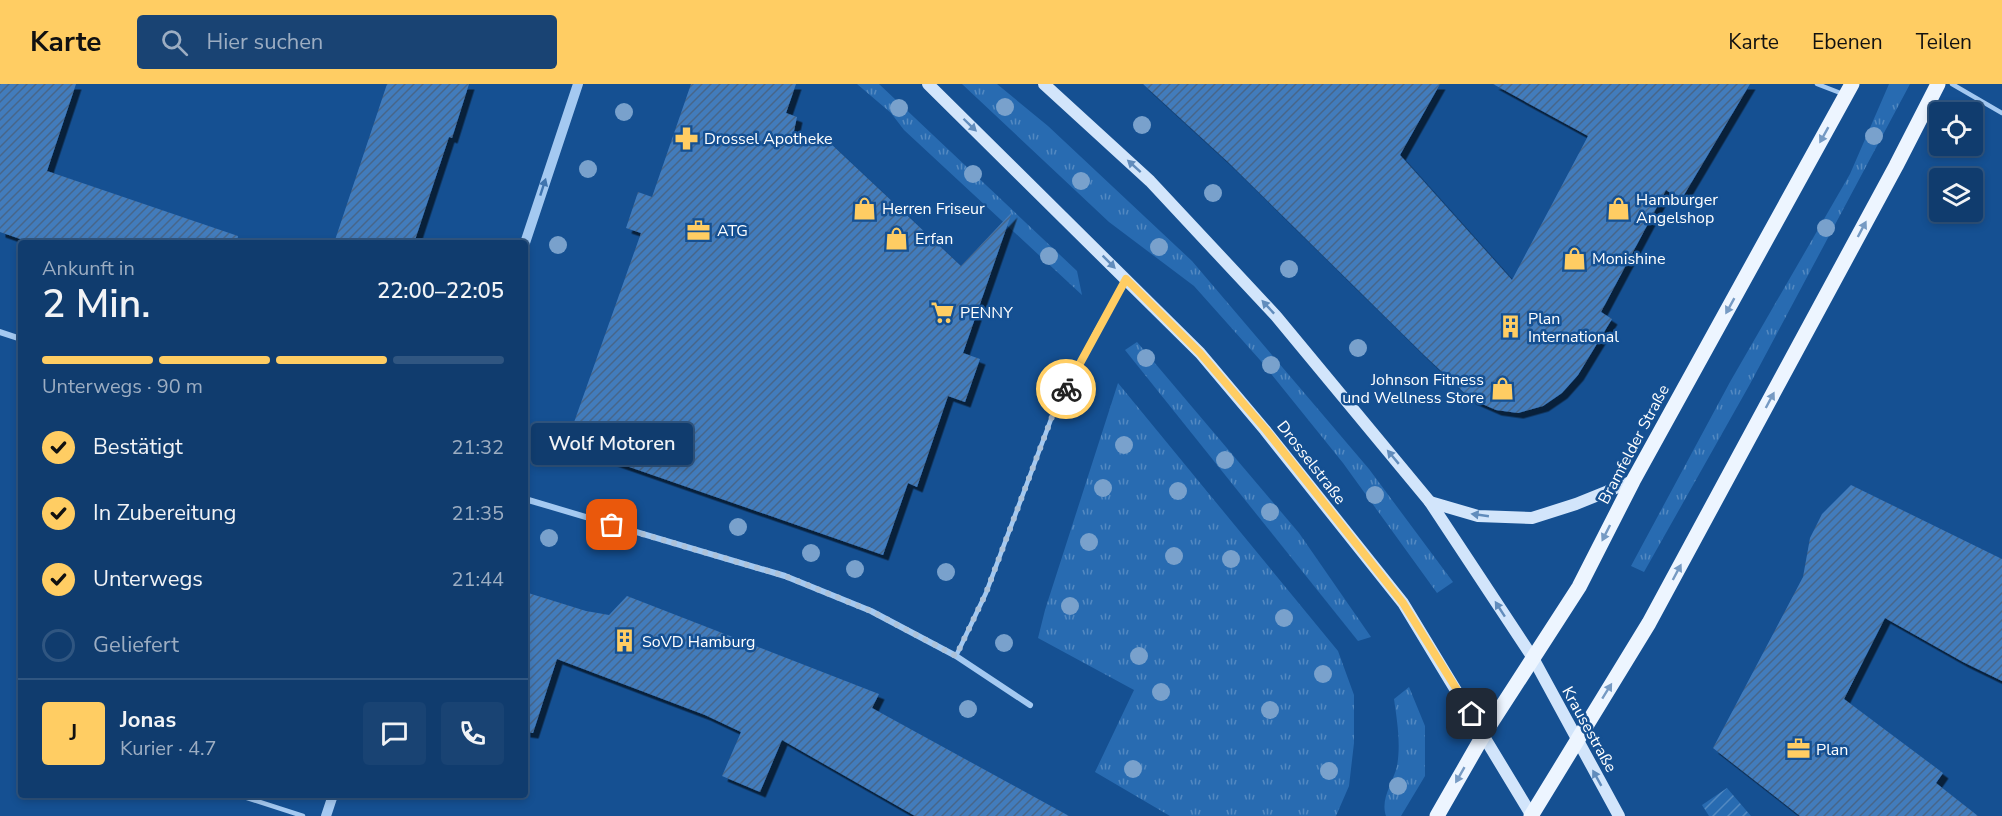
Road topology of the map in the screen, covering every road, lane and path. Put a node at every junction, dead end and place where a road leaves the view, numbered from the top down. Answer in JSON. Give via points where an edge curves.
{"nodes":[{"id":1,"x":578,"y":84,"type":"edge"},
{"id":2,"x":928,"y":84,"type":"edge"},
{"id":3,"x":1044,"y":84,"type":"edge"},
{"id":4,"x":1817,"y":84,"type":"edge"},
{"id":5,"x":1938,"y":84,"type":"edge"},
{"id":6,"x":1952,"y":84,"type":"edge"},
{"id":7,"x":1849,"y":90,"type":"edge"},
{"id":8,"x":2002,"y":113,"type":"edge"},
{"id":9,"x":526,"y":240,"type":"edge"},
{"id":10,"x":1126,"y":279,"type":"junction"},
{"id":11,"x":0,"y":332,"type":"edge"},
{"id":12,"x":18,"y":338,"type":"edge"},
{"id":13,"x":1633,"y":481,"type":"junction"},
{"id":14,"x":528,"y":501,"type":"edge"},
{"id":15,"x":1430,"y":502,"type":"junction"},
{"id":16,"x":956,"y":656,"type":"junction"},
{"id":17,"x":1533,"y":658,"type":"junction"},
{"id":18,"x":1030,"y":705,"type":"dead end"},
{"id":19,"x":1484,"y":734,"type":"junction"},
{"id":20,"x":1576,"y":740,"type":"junction"},
{"id":21,"x":247,"y":798,"type":"edge"},
{"id":22,"x":332,"y":798,"type":"edge"},
{"id":23,"x":303,"y":816,"type":"edge"},
{"id":24,"x":326,"y":816,"type":"edge"},
{"id":25,"x":1437,"y":816,"type":"edge"},
{"id":26,"x":1532,"y":816,"type":"edge"},
{"id":27,"x":1618,"y":816,"type":"edge"}],
"edges":[{"from":9,"to":1,"type":"street","one_way":true},
{"from":2,"to":10,"type":"main road","name":"Drosselstraße","one_way":true},
{"from":15,"to":3,"type":"main road","one_way":true,"via":[[1276,316],[1150,181]]},
{"from":4,"to":7,"type":"lane"},
{"from":20,"to":5,"type":"main road","one_way":true,"via":[[1649,623]]},
{"from":6,"to":8,"type":"lane"},
{"from":7,"to":13,"type":"main road","name":"Bramfelder Straße","one_way":true},
{"from":10,"to":16,"type":"lane","via":[[1053,414],[986,593]]},
{"from":10,"to":19,"type":"main road","name":"Drosselstraße","via":[[1200,353],[1266,430],[1403,603]]},
{"from":11,"to":12,"type":"street"},
{"from":13,"to":15,"type":"main road","one_way":true,"via":[[1532,518],[1478,516]]},
{"from":13,"to":17,"type":"main road","name":"Bramfelder Straße","one_way":true,"via":[[1579,587]]},
{"from":14,"to":16,"type":"street","via":[[785,576],[871,611]]},
{"from":17,"to":15,"type":"main road","one_way":true},
{"from":16,"to":18,"type":"street"},
{"from":17,"to":19,"type":"main road","name":"Bramfelder Straße"},
{"from":17,"to":20,"type":"main road","name":"Krausestraße"},
{"from":19,"to":25,"type":"main road","name":"Bramfelder Straße","one_way":true},
{"from":19,"to":26,"type":"main road"},
{"from":20,"to":26,"type":"main road"},
{"from":27,"to":20,"type":"main road","name":"Krausestraße","one_way":true},
{"from":21,"to":23,"type":"lane"},
{"from":22,"to":24,"type":"street"}]}
